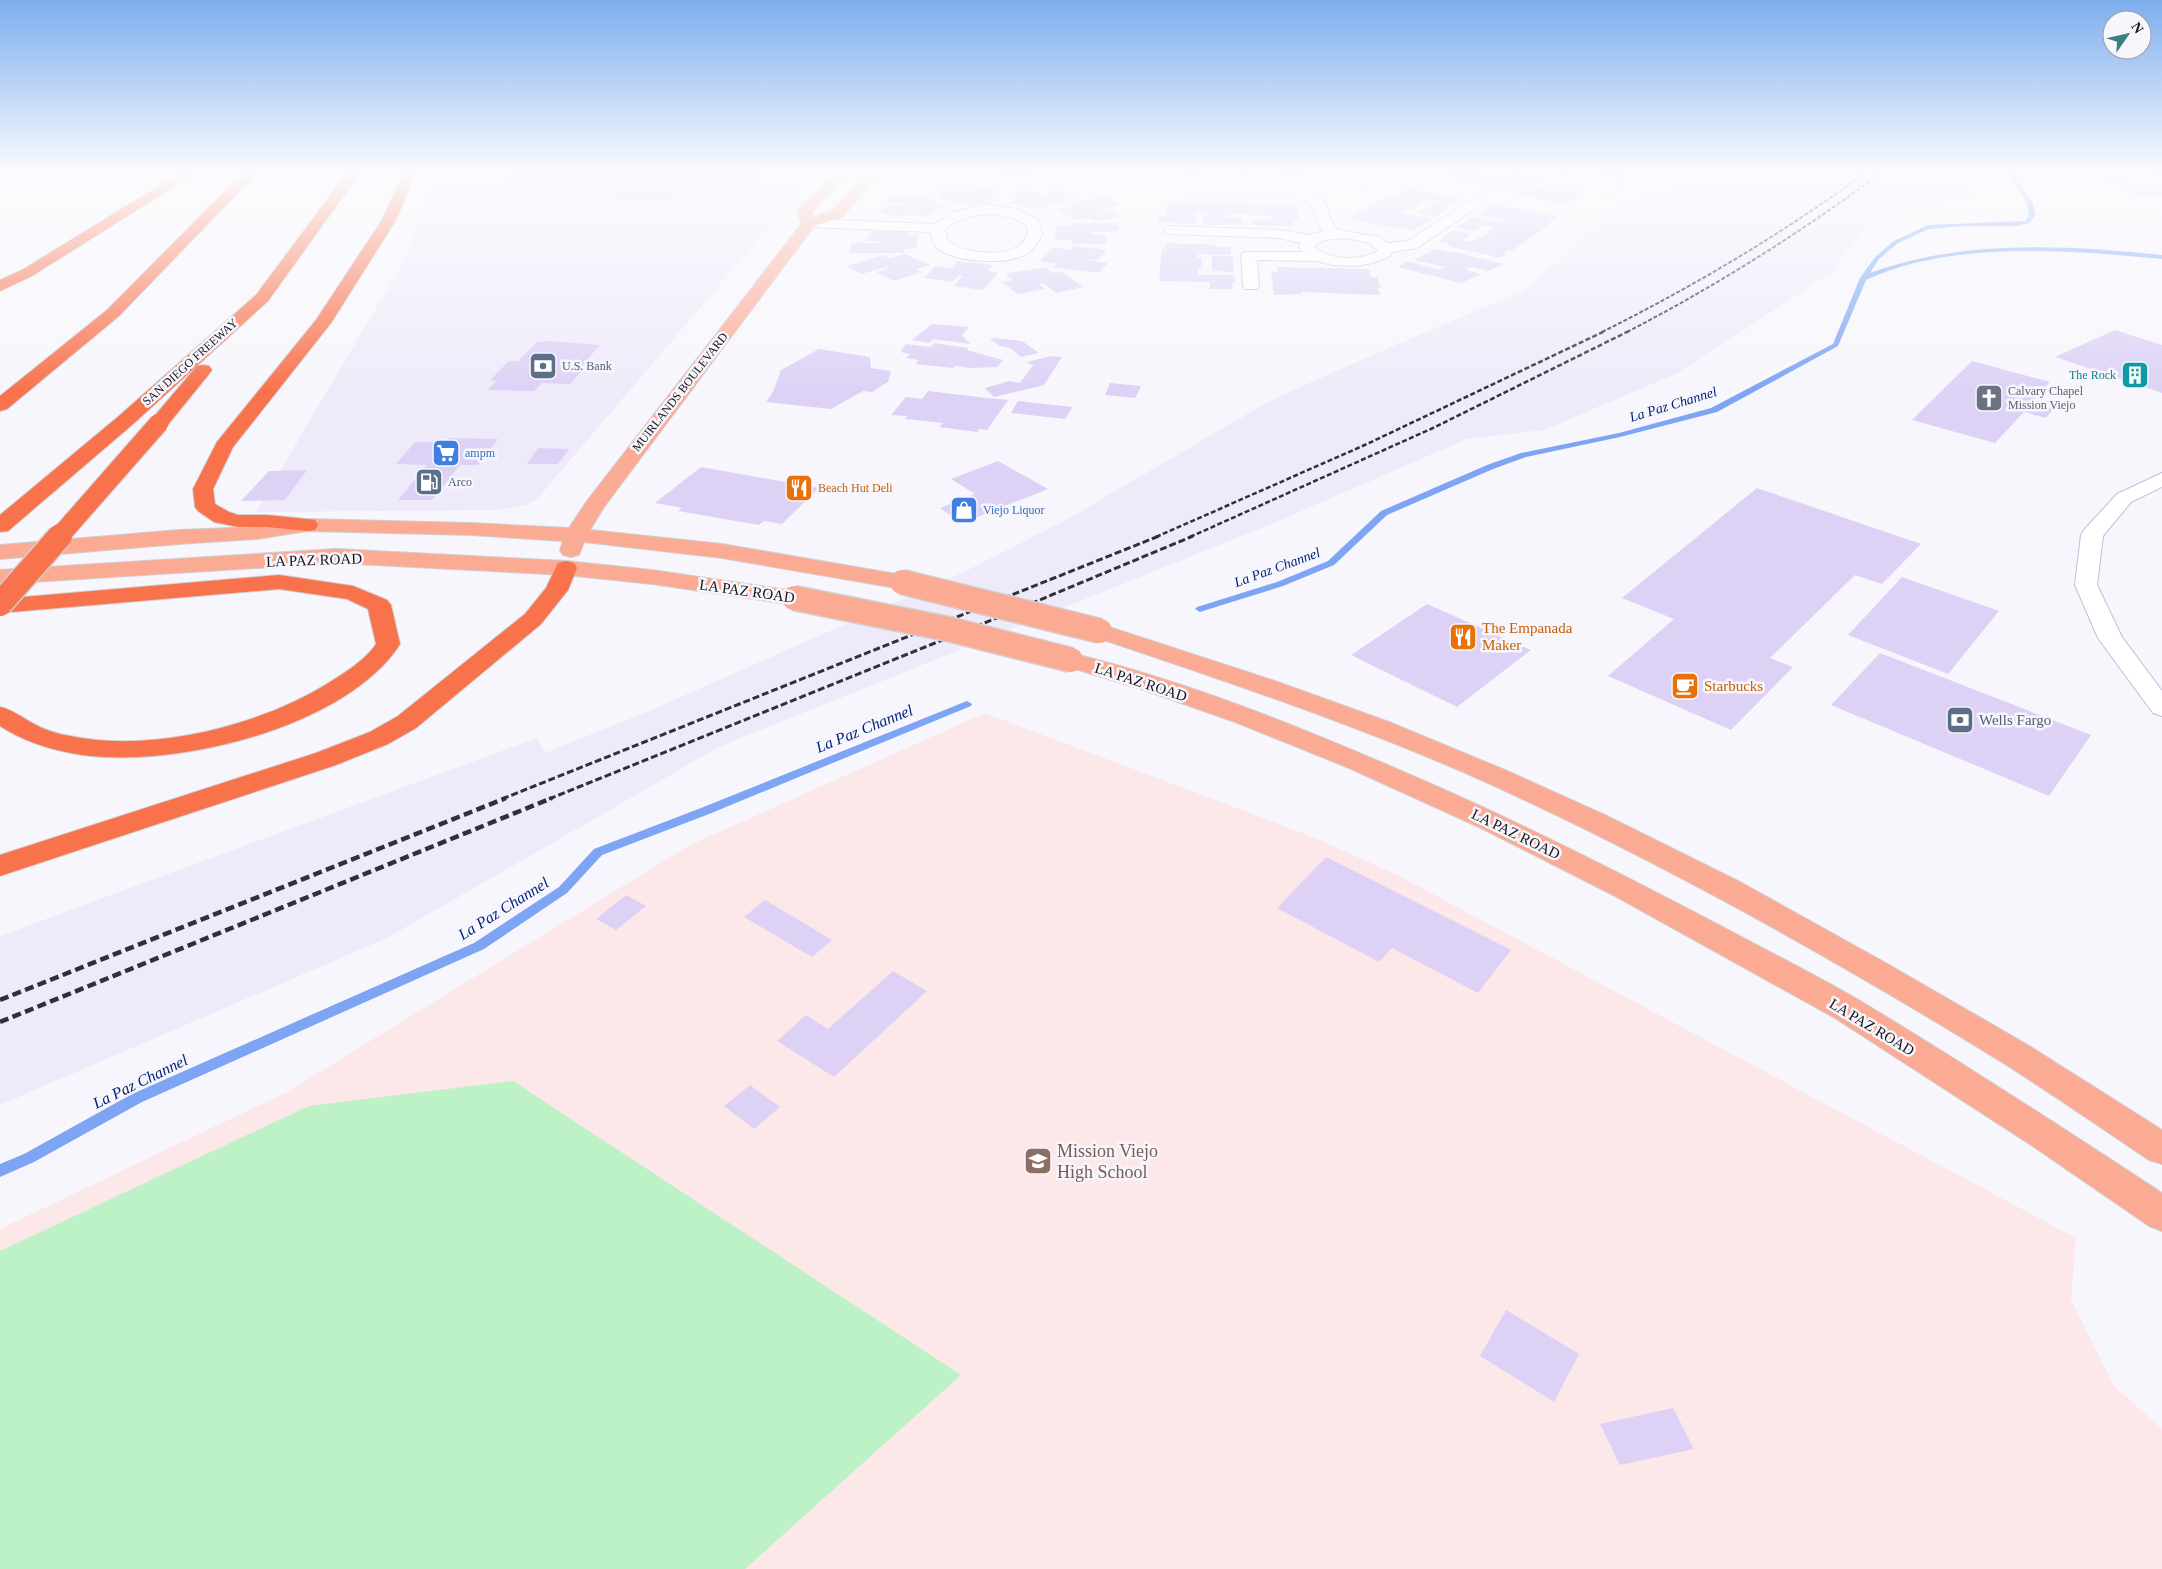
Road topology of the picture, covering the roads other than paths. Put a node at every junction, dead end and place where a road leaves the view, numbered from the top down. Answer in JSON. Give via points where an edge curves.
{"nodes":[{"id":1,"x":70,"y":246,"type":"edge"},
{"id":2,"x":178,"y":246,"type":"edge"},
{"id":3,"x":300,"y":246,"type":"edge"},
{"id":4,"x":372,"y":246,"type":"edge"},
{"id":5,"x":791,"y":246,"type":"edge"},
{"id":6,"x":945,"y":246,"type":"edge"},
{"id":7,"x":1026,"y":246,"type":"edge"},
{"id":8,"x":1306,"y":246,"type":"edge"},
{"id":9,"x":1407,"y":246,"type":"edge"},
{"id":10,"x":1385,"y":248,"type":"joint"},
{"id":11,"x":1321,"y":258,"type":"junction"},
{"id":12,"x":0,"y":286,"type":"edge"},
{"id":13,"x":1250,"y":286,"type":"dead end"},
{"id":14,"x":262,"y":298,"type":"junction"},
{"id":15,"x":0,"y":405,"type":"edge"},
{"id":16,"x":2162,"y":479,"type":"edge"},
{"id":17,"x":0,"y":526,"type":"edge"},
{"id":18,"x":306,"y":526,"type":"junction"},
{"id":19,"x":576,"y":535,"type":"junction"},
{"id":20,"x":0,"y":552,"type":"edge"},
{"id":21,"x":566,"y":568,"type":"junction"},
{"id":22,"x":0,"y":577,"type":"edge"},
{"id":23,"x":0,"y":605,"type":"edge"},
{"id":24,"x":2162,"y":708,"type":"edge"},
{"id":25,"x":0,"y":715,"type":"edge"},
{"id":26,"x":0,"y":866,"type":"edge"},
{"id":27,"x":2162,"y":1149,"type":"edge"},
{"id":28,"x":2162,"y":1214,"type":"edge"}],
"edges":[{"from":1,"to":12,"type":"highway"},
{"from":2,"to":15,"type":"highway","via":[[113,313]]},
{"from":3,"to":14,"type":"highway","name":"SAN DIEGO FREEWAY"},
{"from":4,"to":18,"type":"highway","via":[[323,323],[224,446],[203,489],[205,507],[222,517]]},
{"from":5,"to":19,"type":"main road","name":"MUIRLANDS BOULEVARD","via":[[594,505]]},
{"from":6,"to":7,"type":"street","via":[[968,255],[988,256],[1008,255],[1022,251]]},
{"from":8,"to":11,"type":"street"},
{"from":9,"to":10,"type":"street"},
{"from":10,"to":11,"type":"street","via":[[1380,257],[1360,262]]},
{"from":11,"to":13,"type":"street","via":[[1249,255]]},
{"from":14,"to":17,"type":"highway","name":"SAN DIEGO FREEWAY","via":[[126,420]]},
{"from":14,"to":23,"type":"highway","bridge":true,"via":[[159,423]]},
{"from":16,"to":24,"type":"street","via":[[2124,498],[2092,535],[2086,585],[2110,638]]},
{"from":18,"to":19,"type":"main road","name":"LA PAZ ROAD"},
{"from":18,"to":20,"type":"main road","name":"LA PAZ ROAD","via":[[257,533]]},
{"from":19,"to":21,"type":"main road","name":"MUIRLANDS BOULEVARD"},
{"from":19,"to":27,"type":"main road","name":"LA PAZ ROAD","bridge":true,"via":[[722,552],[902,582],[1100,631],[1380,728],[1495,776],[1731,890],[2014,1053]]},
{"from":21,"to":22,"type":"main road","name":"LA PAZ ROAD","via":[[336,556]]},
{"from":21,"to":26,"type":"highway","via":[[558,590],[533,619],[407,722],[379,738],[316,762]]},
{"from":21,"to":28,"type":"main road","name":"LA PAZ ROAD","bridge":true,"via":[[794,598],[948,629],[1071,660],[1244,716],[1359,762],[1491,821],[1624,888],[1847,1009],[2047,1136]]},
{"from":23,"to":25,"type":"highway","via":[[279,582],[353,593],[378,605],[388,644],[380,658],[325,697],[243,732],[184,743],[130,748],[74,745],[51,741],[26,731]]}]}
